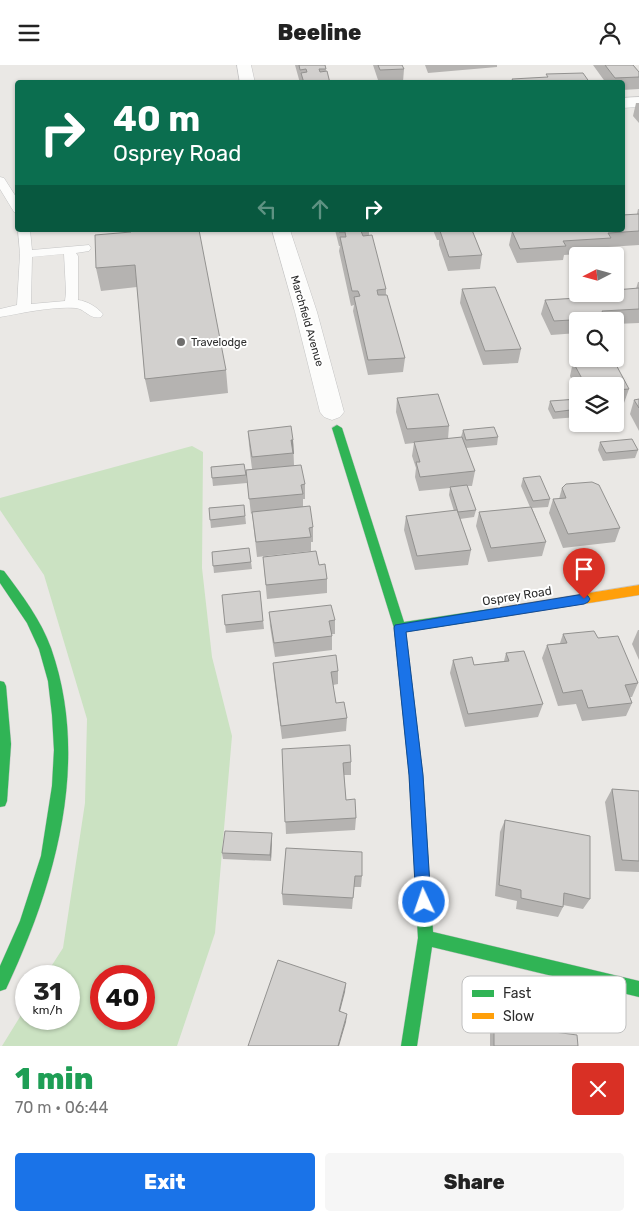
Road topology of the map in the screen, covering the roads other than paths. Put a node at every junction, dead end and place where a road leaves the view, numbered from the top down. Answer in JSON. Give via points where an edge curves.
{"nodes":[{"id":1,"x":244,"y":65,"type":"edge"},
{"id":2,"x":247,"y":80,"type":"edge"},
{"id":3,"x":639,"y":102,"type":"edge"},
{"id":4,"x":625,"y":103,"type":"edge"},
{"id":5,"x":0,"y":180,"type":"edge"},
{"id":6,"x":15,"y":205,"type":"edge"},
{"id":7,"x":24,"y":232,"type":"edge"},
{"id":8,"x":281,"y":232,"type":"edge"},
{"id":9,"x":85,"y":248,"type":"dead end"},
{"id":10,"x":70,"y":251,"type":"junction"},
{"id":11,"x":26,"y":255,"type":"junction"},
{"id":12,"x":71,"y":305,"type":"junction"},
{"id":13,"x":24,"y":308,"type":"junction"},
{"id":14,"x":0,"y":313,"type":"edge"},
{"id":15,"x":96,"y":314,"type":"dead end"},
{"id":16,"x":334,"y":420,"type":"joint"},
{"id":17,"x":0,"y":574,"type":"edge"},
{"id":18,"x":639,"y":590,"type":"edge"},
{"id":19,"x":400,"y":628,"type":"junction"},
{"id":20,"x":0,"y":686,"type":"edge"},
{"id":21,"x":0,"y":801,"type":"edge"},
{"id":22,"x":426,"y":938,"type":"junction"},
{"id":23,"x":585,"y":976,"type":"edge"},
{"id":24,"x":0,"y":983,"type":"edge"},
{"id":25,"x":626,"y":986,"type":"edge"},
{"id":26,"x":639,"y":989,"type":"edge"},
{"id":27,"x":409,"y":1046,"type":"edge"}],
"edges":[{"from":1,"to":2,"type":"street"},
{"from":3,"to":4,"type":"street"},
{"from":5,"to":6,"type":"lane"},
{"from":7,"to":11,"type":"lane"},
{"from":8,"to":16,"type":"street","name":"Marchfield Avenue","via":[[306,311]]},
{"from":9,"to":10,"type":"lane"},
{"from":10,"to":11,"type":"lane"},
{"from":10,"to":12,"type":"lane"},
{"from":11,"to":13,"type":"lane"},
{"from":12,"to":13,"type":"lane"},
{"from":12,"to":15,"type":"lane","via":[[80,304]]},
{"from":13,"to":14,"type":"lane"},
{"from":16,"to":19,"type":"main road"},
{"from":17,"to":24,"type":"main road","via":[[38,632],[56,691],[61,750],[54,825],[35,902]]},
{"from":18,"to":19,"type":"main road","name":"Osprey Road"},
{"from":19,"to":22,"type":"main road","via":[[416,775]]},
{"from":20,"to":21,"type":"main road","via":[[4,707],[5,764]]},
{"from":22,"to":23,"type":"main road"},
{"from":22,"to":27,"type":"main road"},
{"from":25,"to":26,"type":"main road"}]}
